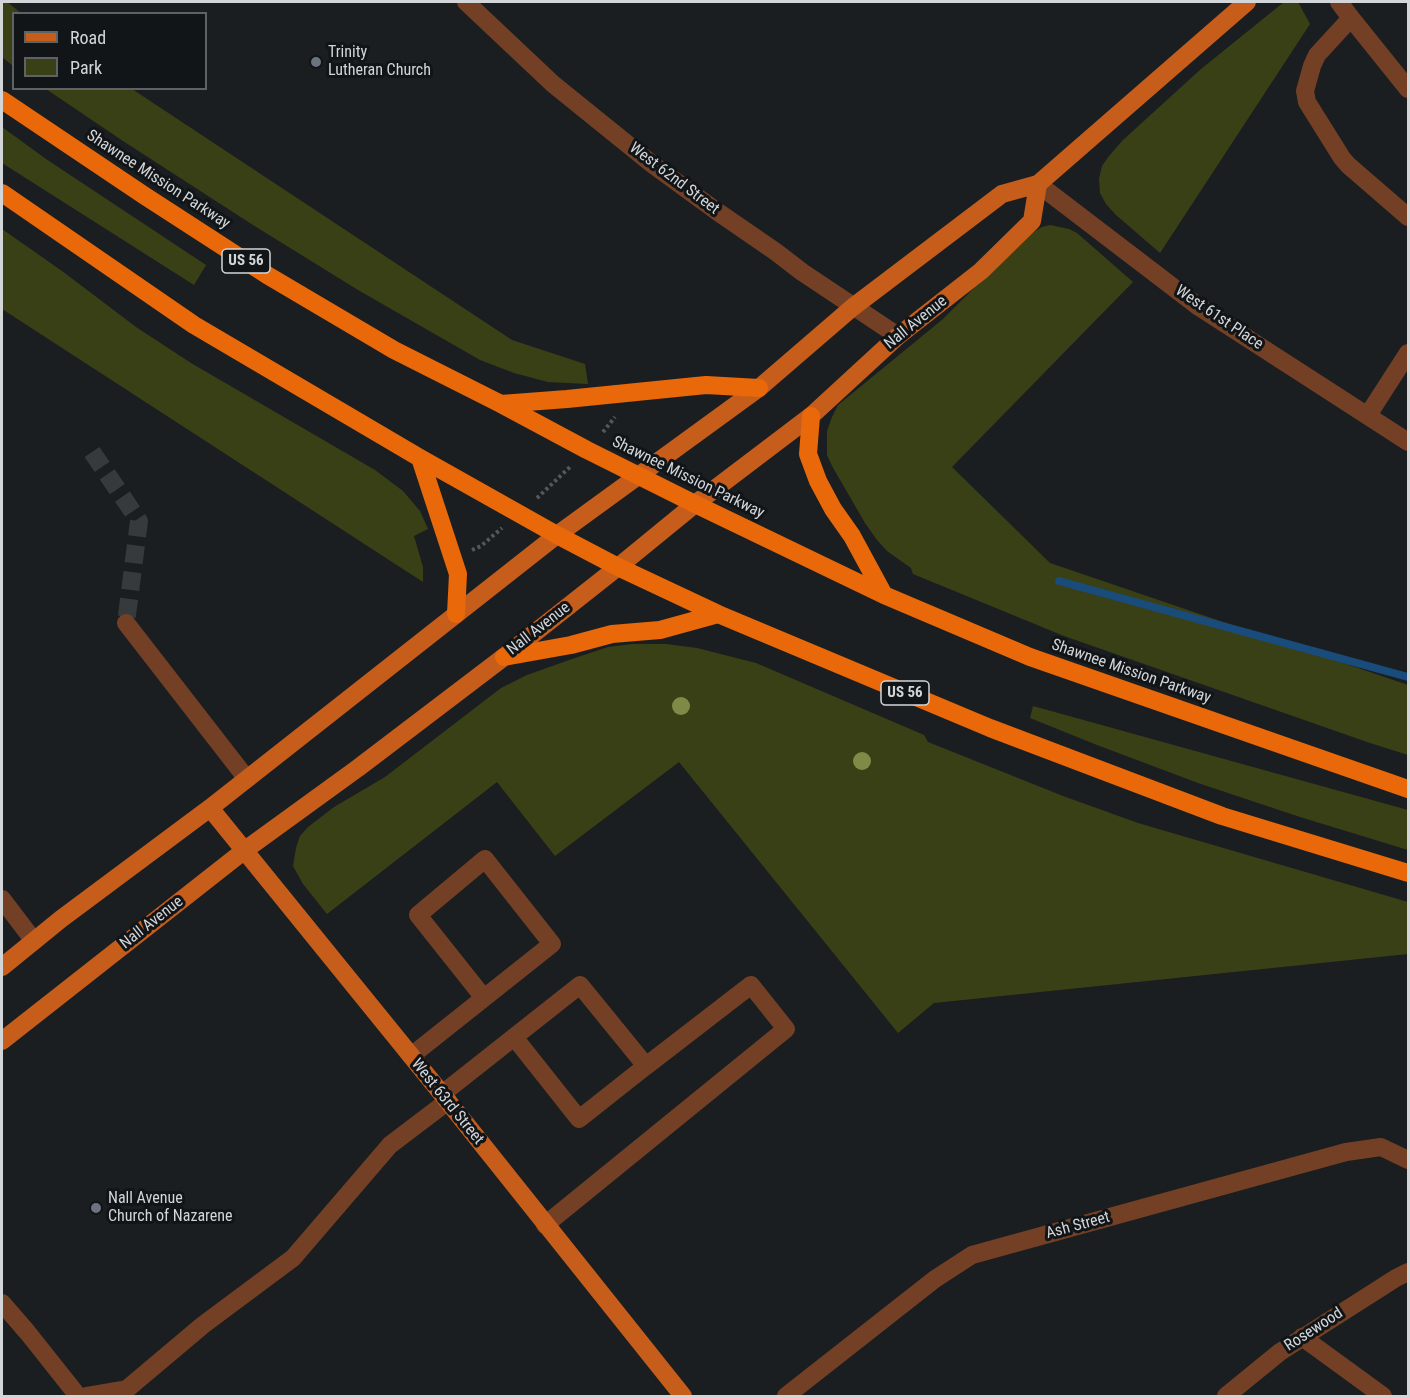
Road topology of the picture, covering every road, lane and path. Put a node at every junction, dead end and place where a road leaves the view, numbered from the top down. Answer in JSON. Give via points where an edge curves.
{"nodes":[{"id":1,"x":466,"y":2,"type":"edge"},
{"id":2,"x":1247,"y":2,"type":"edge"},
{"id":3,"x":1339,"y":2,"type":"edge"},
{"id":4,"x":1351,"y":18,"type":"junction"},
{"id":5,"x":1408,"y":89,"type":"edge"},
{"id":6,"x":2,"y":100,"type":"edge"},
{"id":7,"x":1038,"y":184,"type":"junction"},
{"id":8,"x":2,"y":193,"type":"edge"},
{"id":9,"x":1408,"y":217,"type":"edge"},
{"id":10,"x":853,"y":307,"type":"junction"},
{"id":11,"x":898,"y":336,"type":"junction"},
{"id":12,"x":1408,"y":353,"type":"edge"},
{"id":13,"x":759,"y":388,"type":"junction"},
{"id":14,"x":614,"y":394,"type":"junction"},
{"id":15,"x":501,"y":404,"type":"junction"},
{"id":16,"x":1368,"y":415,"type":"junction"},
{"id":17,"x":811,"y":416,"type":"junction"},
{"id":18,"x":1408,"y":441,"type":"edge"},
{"id":19,"x":586,"y":450,"type":"junction"},
{"id":20,"x":420,"y":458,"type":"junction"},
{"id":21,"x":638,"y":476,"type":"junction"},
{"id":22,"x":695,"y":504,"type":"junction"},
{"id":23,"x":518,"y":513,"type":"junction"},
{"id":24,"x":557,"y":535,"type":"junction"},
{"id":25,"x":453,"y":557,"type":"junction"},
{"id":26,"x":618,"y":567,"type":"junction"},
{"id":27,"x":884,"y":595,"type":"junction"},
{"id":28,"x":456,"y":614,"type":"junction"},
{"id":29,"x":718,"y":614,"type":"junction"},
{"id":30,"x":126,"y":623,"type":"dead end"},
{"id":31,"x":504,"y":657,"type":"junction"},
{"id":32,"x":247,"y":779,"type":"junction"},
{"id":33,"x":1408,"y":789,"type":"edge"},
{"id":34,"x":210,"y":808,"type":"junction"},
{"id":35,"x":245,"y":850,"type":"junction"},
{"id":36,"x":1408,"y":873,"type":"edge"},
{"id":37,"x":2,"y":899,"type":"edge"},
{"id":38,"x":34,"y":941,"type":"junction"},
{"id":39,"x":2,"y":967,"type":"edge"},
{"id":40,"x":484,"y":998,"type":"junction"},
{"id":41,"x":514,"y":1037,"type":"junction"},
{"id":42,"x":2,"y":1041,"type":"edge"},
{"id":43,"x":411,"y":1056,"type":"junction"},
{"id":44,"x":646,"y":1066,"type":"junction"},
{"id":45,"x":445,"y":1098,"type":"junction"},
{"id":46,"x":1408,"y":1160,"type":"edge"},
{"id":47,"x":545,"y":1224,"type":"junction"},
{"id":48,"x":1408,"y":1272,"type":"edge"},
{"id":49,"x":2,"y":1303,"type":"edge"},
{"id":50,"x":1302,"y":1338,"type":"junction"},
{"id":51,"x":78,"y":1396,"type":"edge"},
{"id":52,"x":86,"y":1396,"type":"edge"},
{"id":53,"x":683,"y":1396,"type":"edge"},
{"id":54,"x":786,"y":1396,"type":"edge"},
{"id":55,"x":1226,"y":1396,"type":"edge"},
{"id":56,"x":1383,"y":1396,"type":"edge"}],
"edges":[{"from":1,"to":10,"type":"street","name":"West 62nd Street","via":[[554,84],[652,164]]},
{"from":2,"to":7,"type":"main road"},
{"from":3,"to":4,"type":"street"},
{"from":4,"to":5,"type":"street"},
{"from":4,"to":9,"type":"street","via":[[1317,55],[1305,91],[1307,102],[1348,165]]},
{"from":6,"to":15,"type":"highway","name":"Shawnee Mission Parkway","number":"US 56","via":[[267,275],[394,350]]},
{"from":7,"to":10,"type":"main road","via":[[1002,194]]},
{"from":7,"to":11,"type":"main road","name":"Nall Avenue","via":[[1032,221],[981,271]]},
{"from":7,"to":16,"type":"street","name":"West 61st Place","via":[[1199,307]]},
{"from":8,"to":20,"type":"highway","number":"US 56","via":[[194,325]]},
{"from":10,"to":11,"type":"street","name":"West 62nd Street"},
{"from":10,"to":13,"type":"main road"},
{"from":11,"to":17,"type":"main road","name":"Nall Avenue"},
{"from":12,"to":16,"type":"street"},
{"from":13,"to":14,"type":"highway","via":[[706,385]]},
{"from":13,"to":21,"type":"main road"},
{"from":14,"to":15,"type":"highway"},
{"from":14,"to":19,"type":"path","via":[[616,417]]},
{"from":15,"to":19,"type":"highway","name":"Shawnee Mission Parkway","number":"US 56"},
{"from":16,"to":18,"type":"street","name":"West 61st Place"},
{"from":17,"to":22,"type":"main road","name":"Nall Avenue"},
{"from":17,"to":27,"type":"highway","via":[[808,454],[818,481]]},
{"from":19,"to":21,"type":"highway","name":"Shawnee Mission Parkway","number":"US 56"},
{"from":19,"to":23,"type":"path"},
{"from":20,"to":23,"type":"highway","number":"US 56"},
{"from":20,"to":25,"type":"highway"},
{"from":21,"to":22,"type":"highway","name":"Shawnee Mission Parkway","number":"US 56"},
{"from":21,"to":24,"type":"main road"},
{"from":22,"to":26,"type":"main road","name":"Nall Avenue"},
{"from":22,"to":27,"type":"highway","name":"Shawnee Mission Parkway","number":"US 56"},
{"from":23,"to":24,"type":"highway","number":"US 56"},
{"from":23,"to":25,"type":"path","via":[[481,546]]},
{"from":24,"to":26,"type":"highway","number":"US 56"},
{"from":24,"to":28,"type":"main road"},
{"from":25,"to":28,"type":"highway","via":[[458,574]]},
{"from":26,"to":29,"type":"highway","number":"US 56"},
{"from":26,"to":31,"type":"main road","name":"Nall Avenue"},
{"from":27,"to":33,"type":"highway","name":"Shawnee Mission Parkway","number":"US 56","via":[[1030,657]]},
{"from":28,"to":32,"type":"main road"},
{"from":29,"to":31,"type":"highway","via":[[660,630],[612,634]]},
{"from":29,"to":36,"type":"highway","number":"US 56","via":[[1093,768],[1222,816]]},
{"from":30,"to":32,"type":"street"},
{"from":31,"to":35,"type":"main road","name":"Nall Avenue"},
{"from":32,"to":34,"type":"main road"},
{"from":34,"to":35,"type":"main road","name":"West 63rd Street"},
{"from":34,"to":38,"type":"main road"},
{"from":35,"to":42,"type":"main road","name":"Nall Avenue"},
{"from":35,"to":43,"type":"main road","name":"West 63rd Street"},
{"from":37,"to":38,"type":"street"},
{"from":38,"to":39,"type":"main road"},
{"from":40,"to":40,"type":"street","via":[[552,944],[485,859],[418,915]]},
{"from":40,"to":43,"type":"street"},
{"from":41,"to":44,"type":"street","via":[[580,985]]},
{"from":41,"to":44,"type":"street","via":[[579,1119]]},
{"from":41,"to":45,"type":"street"},
{"from":43,"to":45,"type":"main road","name":"West 63rd Street"},
{"from":44,"to":47,"type":"street","via":[[751,985],[786,1029]]},
{"from":45,"to":47,"type":"main road","name":"West 63rd Street"},
{"from":45,"to":52,"type":"street","via":[[390,1145],[293,1258],[203,1325],[127,1389]]},
{"from":46,"to":54,"type":"street","name":"Ash Street","via":[[1381,1147],[1346,1152],[972,1255],[935,1279]]},
{"from":47,"to":53,"type":"main road","name":"West 63rd Street"},
{"from":48,"to":50,"type":"street","name":"Rosewood"},
{"from":49,"to":51,"type":"street"},
{"from":50,"to":55,"type":"street","name":"Rosewood"},
{"from":50,"to":56,"type":"street"}]}
